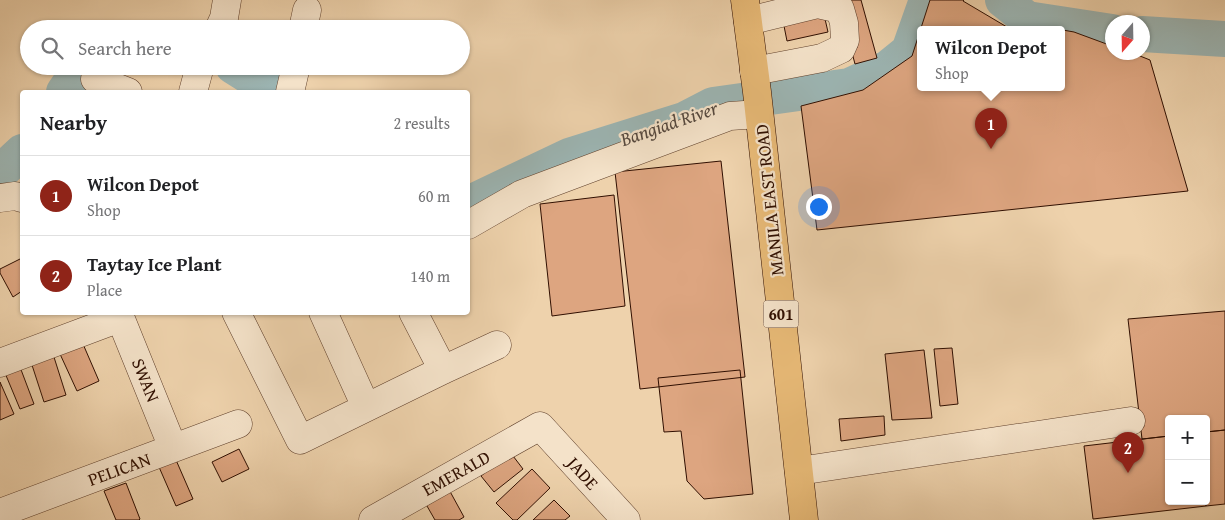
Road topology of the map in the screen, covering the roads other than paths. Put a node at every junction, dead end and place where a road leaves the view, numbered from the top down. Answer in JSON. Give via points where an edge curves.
{"nodes":[{"id":1,"x":227,"y":0,"type":"edge"},
{"id":2,"x":746,"y":11,"type":"edge"},
{"id":3,"x":223,"y":20,"type":"edge"},
{"id":4,"x":198,"y":75,"type":"edge"},
{"id":5,"x":294,"y":75,"type":"edge"},
{"id":6,"x":95,"y":79,"type":"dead end"},
{"id":7,"x":123,"y":90,"type":"edge"},
{"id":8,"x":194,"y":90,"type":"edge"},
{"id":9,"x":290,"y":90,"type":"edge"},
{"id":10,"x":757,"y":96,"type":"junction"},
{"id":11,"x":20,"y":197,"type":"edge"},
{"id":12,"x":0,"y":198,"type":"edge"},
{"id":13,"x":470,"y":224,"type":"edge"},
{"id":14,"x":119,"y":315,"type":"edge"},
{"id":15,"x":238,"y":315,"type":"edge"},
{"id":16,"x":324,"y":315,"type":"edge"},
{"id":17,"x":415,"y":315,"type":"edge"},
{"id":18,"x":497,"y":345,"type":"dead end"},
{"id":19,"x":0,"y":363,"type":"edge"},
{"id":20,"x":443,"y":370,"type":"junction"},
{"id":21,"x":366,"y":407,"type":"junction"},
{"id":22,"x":1131,"y":421,"type":"dead end"},
{"id":23,"x":238,"y":424,"type":"dead end"},
{"id":24,"x":540,"y":426,"type":"joint"},
{"id":25,"x":173,"y":448,"type":"junction"},
{"id":26,"x":799,"y":471,"type":"junction"},
{"id":27,"x":0,"y":513,"type":"edge"},
{"id":28,"x":373,"y":520,"type":"edge"},
{"id":29,"x":626,"y":520,"type":"edge"},
{"id":30,"x":804,"y":520,"type":"edge"}],
"edges":[{"from":1,"to":3,"type":"street"},
{"from":2,"to":10,"type":"main road","name":"MANILA EAST ROAD","number":"601"},
{"from":2,"to":10,"type":"street","via":[[818,4],[840,9],[844,23],[845,40],[841,49]]},
{"from":4,"to":8,"type":"street"},
{"from":5,"to":9,"type":"street"},
{"from":6,"to":7,"type":"street"},
{"from":10,"to":13,"type":"street","via":[[730,116],[522,194]]},
{"from":10,"to":26,"type":"main road","name":"MANILA EAST ROAD","number":"601"},
{"from":11,"to":12,"type":"street"},
{"from":14,"to":19,"type":"street"},
{"from":14,"to":25,"type":"street","name":"SWAN"},
{"from":15,"to":21,"type":"street","via":[[300,440]]},
{"from":16,"to":21,"type":"street"},
{"from":17,"to":20,"type":"street"},
{"from":18,"to":20,"type":"street"},
{"from":20,"to":21,"type":"street"},
{"from":22,"to":26,"type":"street"},
{"from":23,"to":25,"type":"street","name":"PELICAN"},
{"from":24,"to":28,"type":"street","name":"EMERALD"},
{"from":24,"to":29,"type":"street","name":"JADE"},
{"from":25,"to":27,"type":"street","name":"PELICAN"},
{"from":26,"to":30,"type":"main road","name":"MANILA EAST ROAD","number":"601"}]}
